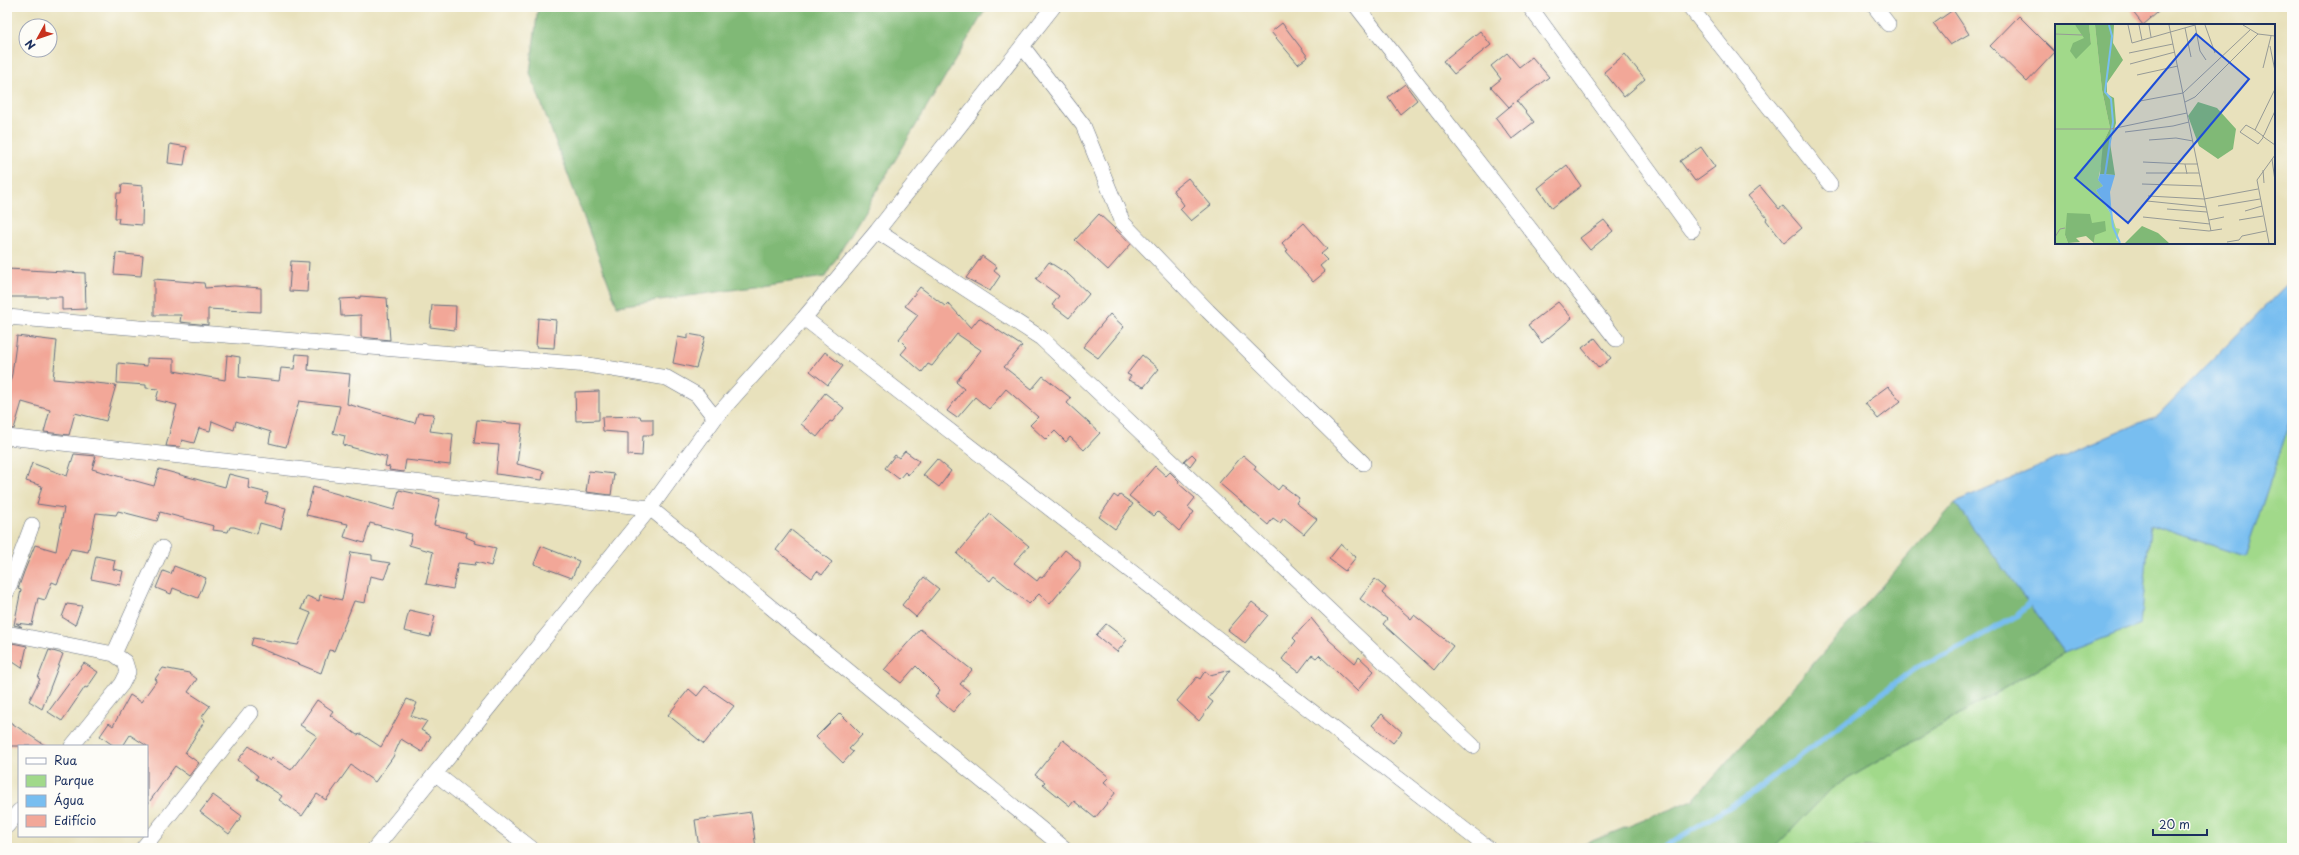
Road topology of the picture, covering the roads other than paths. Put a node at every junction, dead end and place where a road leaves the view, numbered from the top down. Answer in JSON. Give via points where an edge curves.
{"nodes":[{"id":1,"x":1053,"y":7,"type":"edge"},
{"id":2,"x":1357,"y":7,"type":"edge"},
{"id":3,"x":1530,"y":7,"type":"edge"},
{"id":4,"x":1690,"y":7,"type":"edge"},
{"id":5,"x":1875,"y":7,"type":"edge"},
{"id":6,"x":1888,"y":24,"type":"dead end"},
{"id":7,"x":1022,"y":46,"type":"junction"},
{"id":8,"x":1830,"y":184,"type":"dead end"},
{"id":9,"x":1692,"y":230,"type":"dead end"},
{"id":10,"x":877,"y":231,"type":"junction"},
{"id":11,"x":7,"y":317,"type":"edge"},
{"id":12,"x":804,"y":318,"type":"junction"},
{"id":13,"x":1616,"y":339,"type":"dead end"},
{"id":14,"x":715,"y":418,"type":"junction"},
{"id":15,"x":7,"y":437,"type":"edge"},
{"id":16,"x":1363,"y":463,"type":"dead end"},
{"id":17,"x":650,"y":508,"type":"junction"},
{"id":18,"x":32,"y":525,"type":"dead end"},
{"id":19,"x":162,"y":548,"type":"dead end"},
{"id":20,"x":7,"y":592,"type":"edge"},
{"id":21,"x":7,"y":633,"type":"edge"},
{"id":22,"x":114,"y":654,"type":"junction"},
{"id":23,"x":251,"y":713,"type":"dead end"},
{"id":24,"x":73,"y":745,"type":"edge"},
{"id":25,"x":1473,"y":746,"type":"dead end"},
{"id":26,"x":436,"y":774,"type":"junction"},
{"id":27,"x":18,"y":812,"type":"edge"},
{"id":28,"x":7,"y":826,"type":"edge"},
{"id":29,"x":143,"y":848,"type":"edge"},
{"id":30,"x":375,"y":848,"type":"edge"},
{"id":31,"x":531,"y":848,"type":"edge"},
{"id":32,"x":1064,"y":848,"type":"edge"},
{"id":33,"x":1488,"y":848,"type":"edge"}],
"edges":[{"from":1,"to":7,"type":"street"},
{"from":2,"to":13,"type":"street"},
{"from":3,"to":9,"type":"street"},
{"from":4,"to":8,"type":"street"},
{"from":5,"to":6,"type":"street"},
{"from":7,"to":10,"type":"street"},
{"from":7,"to":16,"type":"street","via":[[1083,125],[1123,223],[1208,311]]},
{"from":10,"to":12,"type":"street"},
{"from":10,"to":25,"type":"street","via":[[1041,338]]},
{"from":11,"to":14,"type":"street","via":[[588,366],[667,378],[697,395]]},
{"from":12,"to":14,"type":"street"},
{"from":12,"to":33,"type":"street"},
{"from":14,"to":17,"type":"street"},
{"from":15,"to":17,"type":"street"},
{"from":17,"to":26,"type":"street"},
{"from":17,"to":32,"type":"street"},
{"from":18,"to":20,"type":"street"},
{"from":19,"to":22,"type":"street"},
{"from":21,"to":22,"type":"street"},
{"from":22,"to":24,"type":"street","via":[[125,662],[128,672],[122,684]]},
{"from":23,"to":29,"type":"street"},
{"from":26,"to":30,"type":"street"},
{"from":26,"to":31,"type":"street"},
{"from":27,"to":28,"type":"street"}]}
